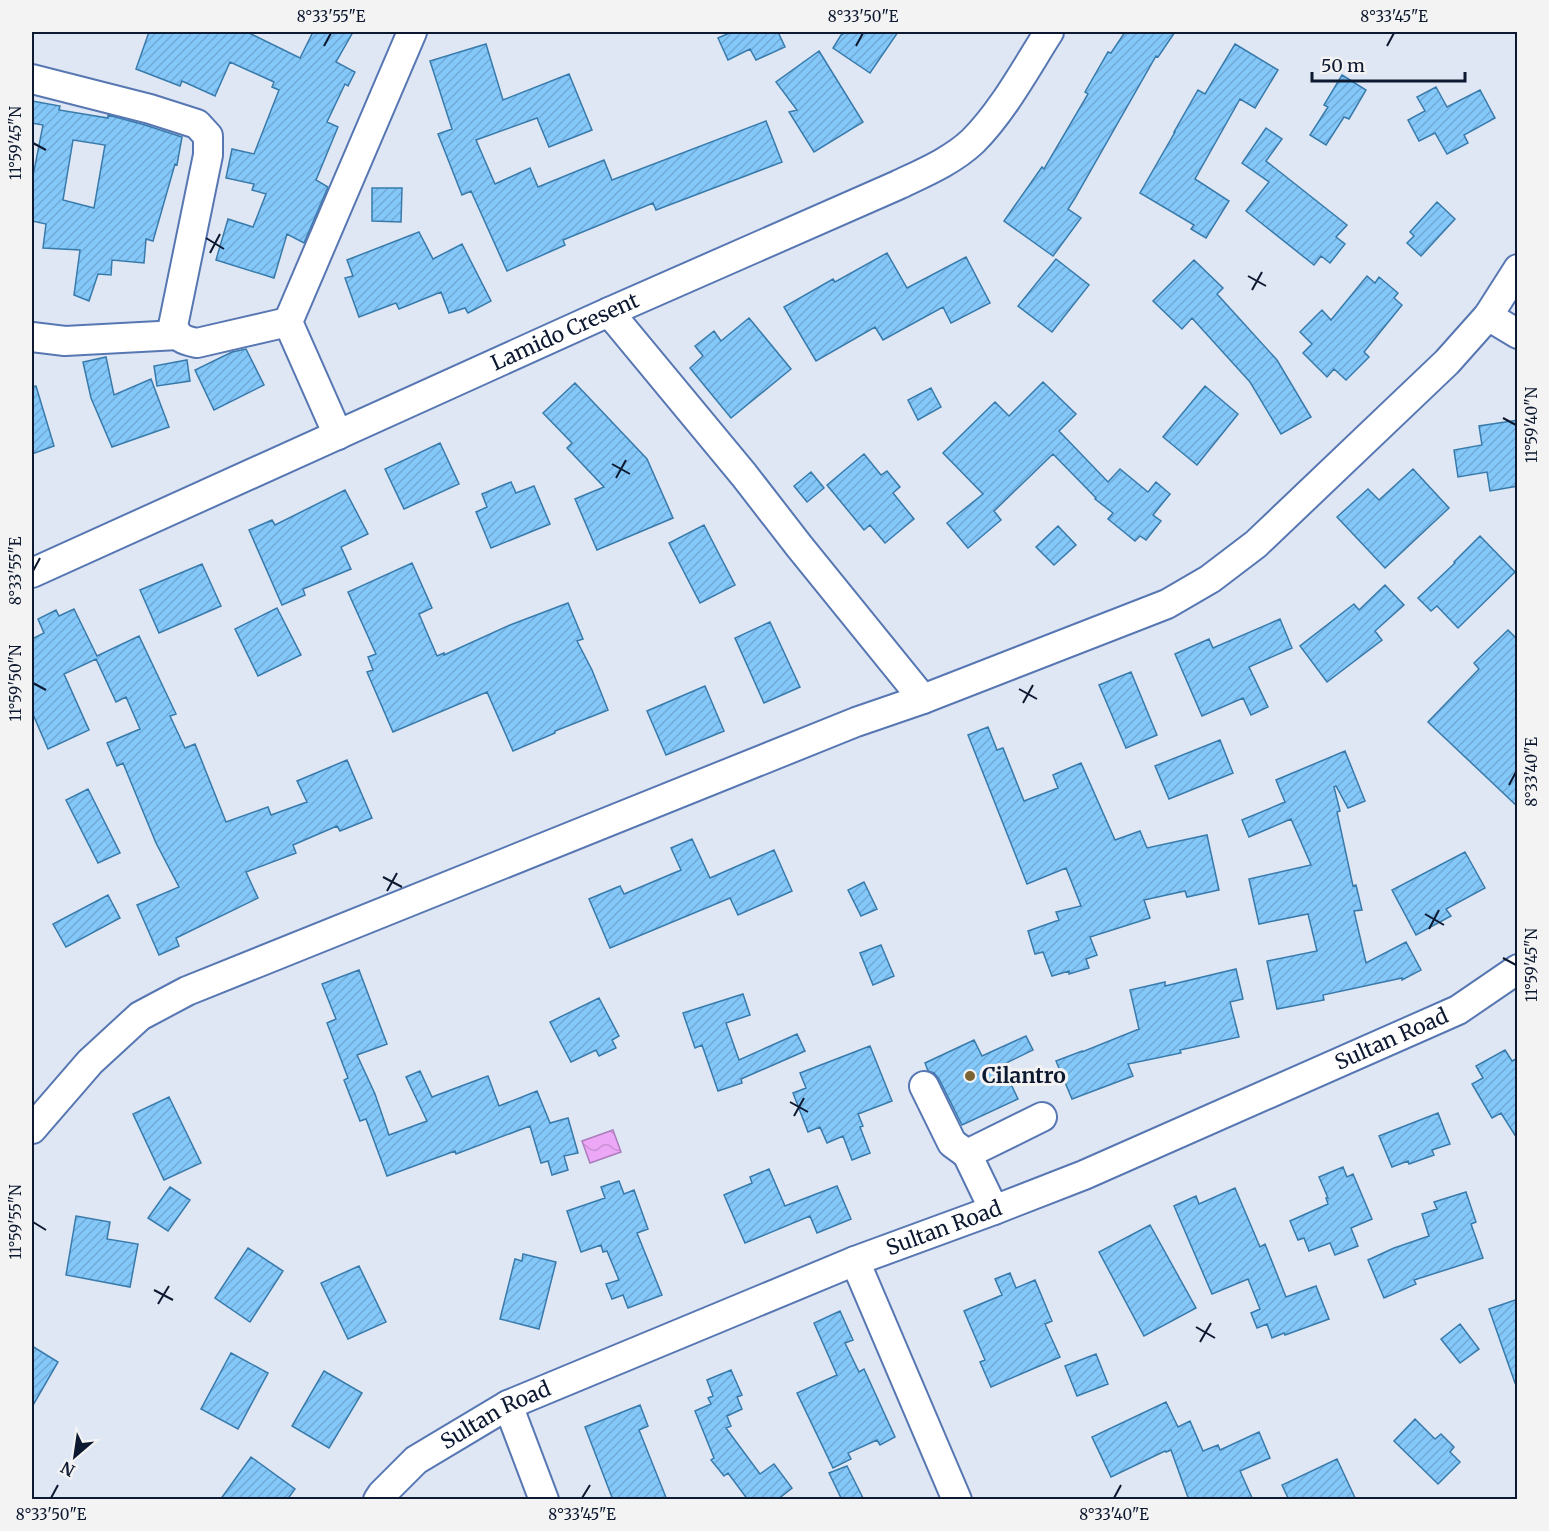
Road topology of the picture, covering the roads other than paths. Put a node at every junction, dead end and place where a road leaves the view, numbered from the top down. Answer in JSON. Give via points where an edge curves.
{"nodes":[{"id":1,"x":412,"y":32,"type":"edge"},
{"id":2,"x":1049,"y":32,"type":"edge"},
{"id":3,"x":32,"y":79,"type":"edge"},
{"id":4,"x":1518,"y":269,"type":"edge"},
{"id":5,"x":609,"y":312,"type":"junction"},
{"id":6,"x":1488,"y":316,"type":"junction"},
{"id":7,"x":288,"y":322,"type":"junction"},
{"id":8,"x":1518,"y":334,"type":"edge"},
{"id":9,"x":177,"y":335,"type":"junction"},
{"id":10,"x":32,"y":337,"type":"edge"},
{"id":11,"x":338,"y":435,"type":"junction"},
{"id":12,"x":32,"y":573,"type":"edge"},
{"id":13,"x":923,"y":699,"type":"junction"},
{"id":14,"x":1518,"y":969,"type":"edge"},
{"id":15,"x":924,"y":1086,"type":"dead end"},
{"id":16,"x":1042,"y":1117,"type":"dead end"},
{"id":17,"x":32,"y":1129,"type":"edge"},
{"id":18,"x":966,"y":1154,"type":"junction"},
{"id":19,"x":994,"y":1210,"type":"junction"},
{"id":20,"x":855,"y":1261,"type":"junction"},
{"id":21,"x":508,"y":1405,"type":"junction"},
{"id":22,"x":378,"y":1500,"type":"edge"},
{"id":23,"x":544,"y":1500,"type":"edge"},
{"id":24,"x":957,"y":1500,"type":"edge"}],
"edges":[{"from":1,"to":7,"type":"street"},
{"from":2,"to":5,"type":"street","name":"Lamido Cresent","via":[[1004,103],[972,142],[942,164]]},
{"from":3,"to":9,"type":"street","via":[[197,124],[207,136],[208,154],[173,326]]},
{"from":4,"to":6,"type":"street"},
{"from":5,"to":11,"type":"street","name":"Lamido Cresent"},
{"from":5,"to":13,"type":"street"},
{"from":6,"to":8,"type":"street"},
{"from":6,"to":13,"type":"street","via":[[1447,362],[1256,544],[1210,579],[1167,604]]},
{"from":7,"to":9,"type":"street","via":[[197,343]]},
{"from":7,"to":11,"type":"street"},
{"from":9,"to":10,"type":"street","via":[[65,341]]},
{"from":11,"to":12,"type":"street","name":"Lamido Cresent"},
{"from":13,"to":17,"type":"street","via":[[856,722],[187,991],[140,1016],[90,1062]]},
{"from":14,"to":19,"type":"street","name":"Sultan Road","via":[[1458,1010],[1084,1175]]},
{"from":15,"to":18,"type":"street","via":[[952,1143]]},
{"from":16,"to":18,"type":"street"},
{"from":18,"to":19,"type":"street"},
{"from":19,"to":20,"type":"street","name":"Sultan Road"},
{"from":20,"to":21,"type":"street","name":"Sultan Road"},
{"from":20,"to":24,"type":"street"},
{"from":21,"to":22,"type":"street","name":"Sultan Road","via":[[416,1460]]},
{"from":21,"to":23,"type":"street"}]}
